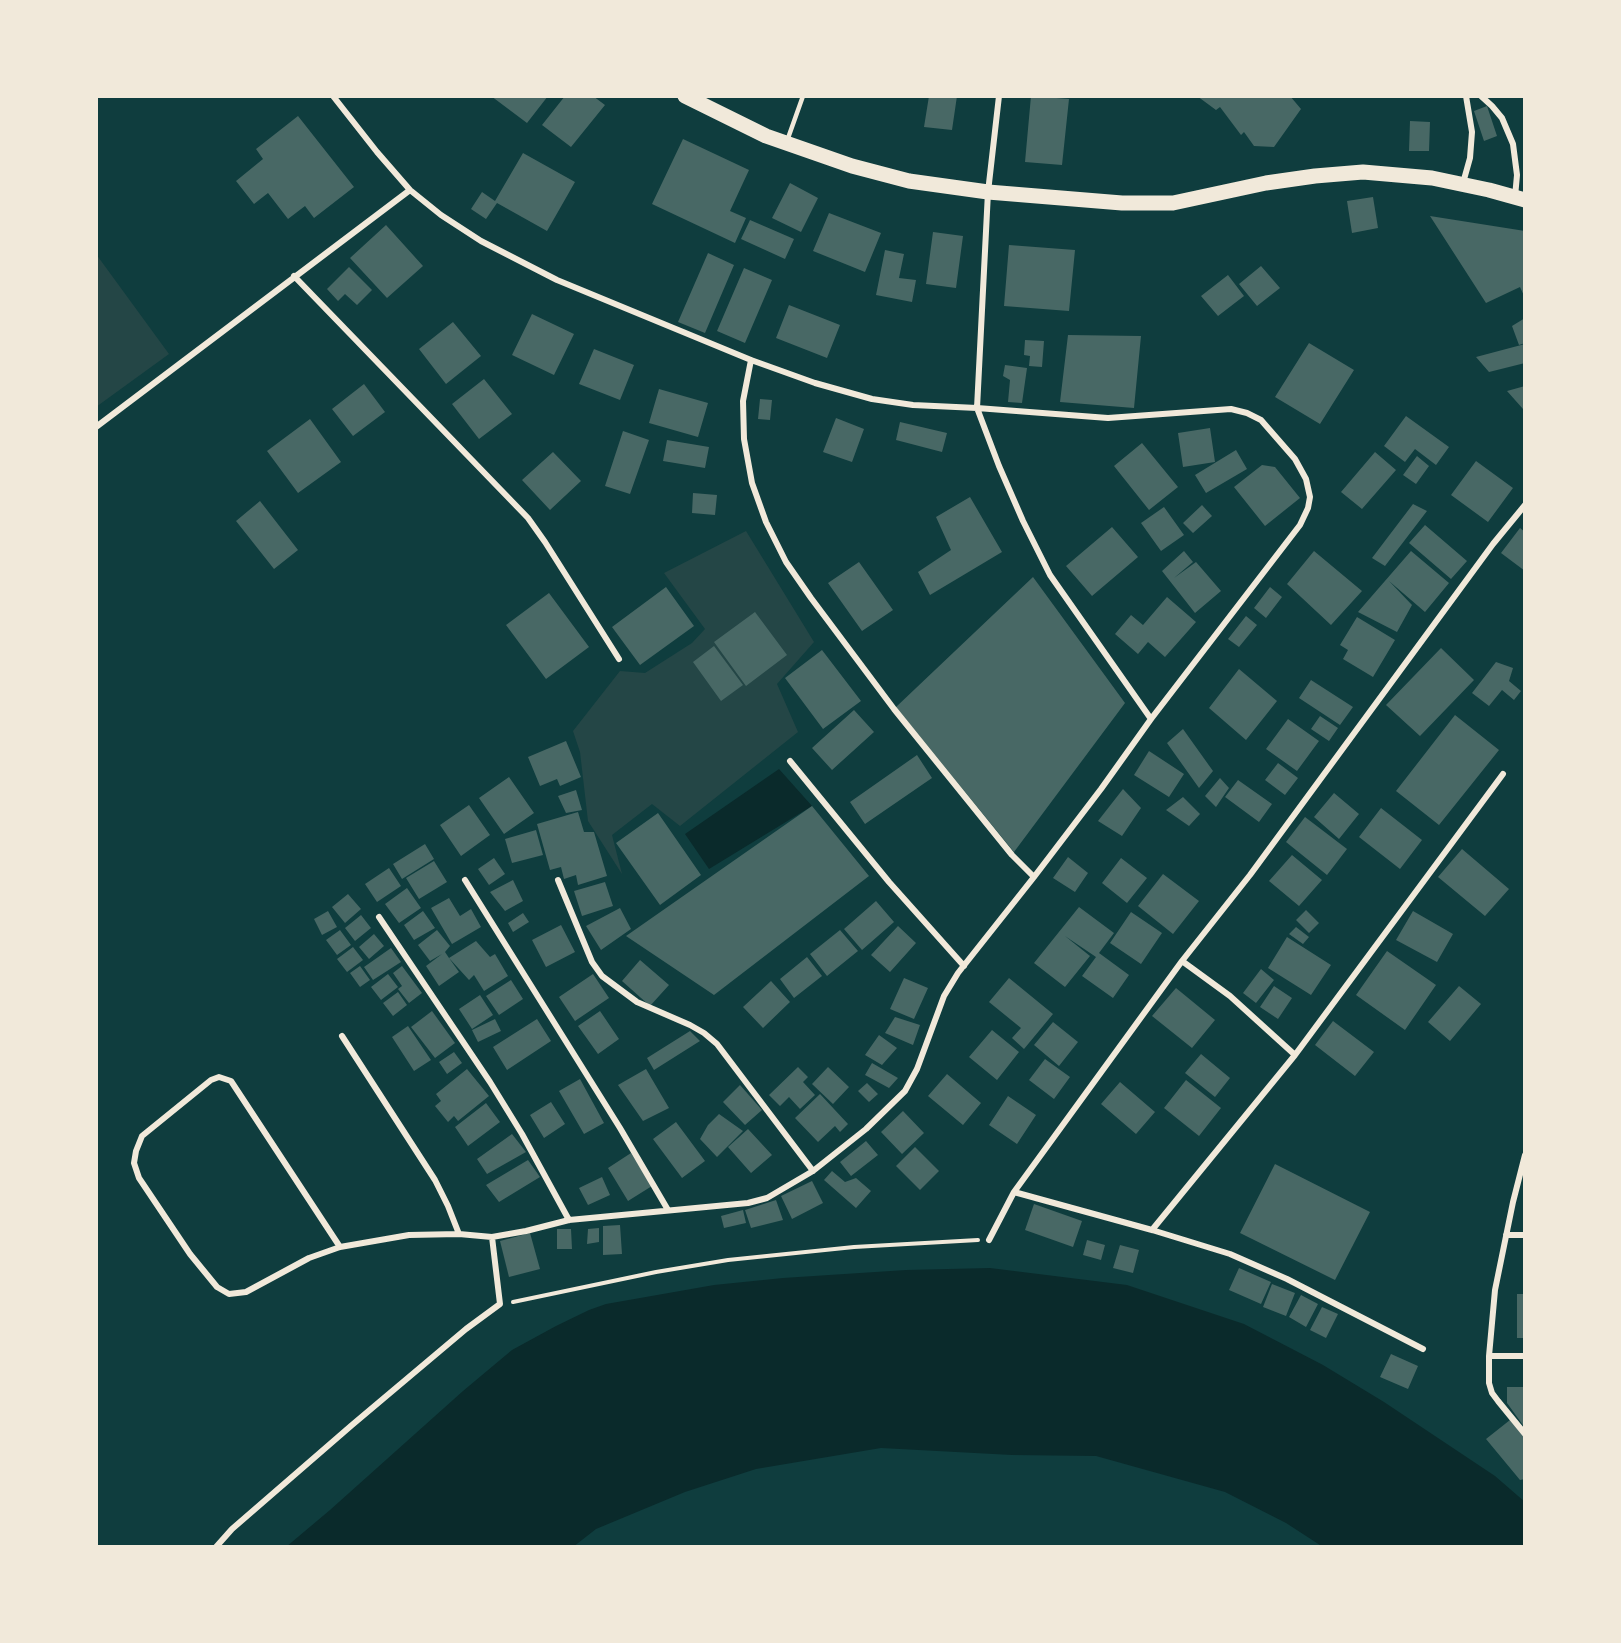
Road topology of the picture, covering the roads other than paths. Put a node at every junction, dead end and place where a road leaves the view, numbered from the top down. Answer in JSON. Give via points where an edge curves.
{"nodes":[{"id":1,"x":333,"y":96,"type":"edge"},
{"id":2,"x":685,"y":96,"type":"edge"},
{"id":3,"x":803,"y":96,"type":"edge"},
{"id":4,"x":999,"y":96,"type":"edge"},
{"id":5,"x":1466,"y":96,"type":"edge"},
{"id":6,"x":1481,"y":96,"type":"edge"},
{"id":7,"x":786,"y":144,"type":"junction"},
{"id":8,"x":1463,"y":183,"type":"junction"},
{"id":9,"x":410,"y":190,"type":"junction"},
{"id":10,"x":988,"y":192,"type":"junction"},
{"id":11,"x":1520,"y":199,"type":"edge"},
{"id":12,"x":294,"y":276,"type":"junction"},
{"id":13,"x":751,"y":360,"type":"junction"},
{"id":14,"x":977,"y":408,"type":"junction"},
{"id":15,"x":96,"y":427,"type":"edge"},
{"id":16,"x":1525,"y":505,"type":"edge"},
{"id":17,"x":619,"y":659,"type":"dead end"},
{"id":18,"x":1151,"y":718,"type":"junction"},
{"id":19,"x":790,"y":761,"type":"dead end"},
{"id":20,"x":1503,"y":774,"type":"dead end"},
{"id":21,"x":1034,"y":877,"type":"junction"},
{"id":22,"x":465,"y":880,"type":"dead end"},
{"id":23,"x":558,"y":880,"type":"dead end"},
{"id":24,"x":379,"y":917,"type":"dead end"},
{"id":25,"x":1182,"y":961,"type":"junction"},
{"id":26,"x":964,"y":966,"type":"junction"},
{"id":27,"x":342,"y":1036,"type":"dead end"},
{"id":28,"x":1295,"y":1055,"type":"junction"},
{"id":29,"x":1525,"y":1155,"type":"edge"},
{"id":30,"x":813,"y":1171,"type":"junction"},
{"id":31,"x":1014,"y":1192,"type":"junction"},
{"id":32,"x":668,"y":1210,"type":"junction"},
{"id":33,"x":569,"y":1220,"type":"junction"},
{"id":34,"x":1152,"y":1230,"type":"junction"},
{"id":35,"x":459,"y":1234,"type":"junction"},
{"id":36,"x":1506,"y":1235,"type":"junction"},
{"id":37,"x":1525,"y":1235,"type":"edge"},
{"id":38,"x":492,"y":1237,"type":"junction"},
{"id":39,"x":989,"y":1240,"type":"road end"},
{"id":40,"x":340,"y":1247,"type":"junction"},
{"id":41,"x":1423,"y":1348,"type":"dead end"},
{"id":42,"x":1490,"y":1356,"type":"junction"},
{"id":43,"x":1525,"y":1356,"type":"edge"},
{"id":44,"x":1525,"y":1434,"type":"edge"},
{"id":45,"x":216,"y":1547,"type":"edge"}],
"edges":[{"from":1,"to":9,"type":"street"},
{"from":2,"to":7,"type":"main road"},
{"from":3,"to":7,"type":"lane"},
{"from":4,"to":10,"type":"street"},
{"from":5,"to":8,"type":"street","via":[[1472,132]]},
{"from":6,"to":11,"type":"street","via":[[1502,118],[1513,144]]},
{"from":7,"to":10,"type":"main road","via":[[909,181]]},
{"from":8,"to":10,"type":"main road","via":[[1363,172],[1266,183],[1173,203],[1122,203]]},
{"from":8,"to":11,"type":"main road"},
{"from":9,"to":12,"type":"street"},
{"from":9,"to":13,"type":"street","via":[[481,241],[557,280]]},
{"from":10,"to":14,"type":"street"},
{"from":12,"to":15,"type":"street"},
{"from":12,"to":17,"type":"street","via":[[528,518]]},
{"from":13,"to":14,"type":"street","via":[[872,399]]},
{"from":13,"to":21,"type":"street","via":[[743,400],[744,439],[752,483],[786,562],[894,709]]},
{"from":14,"to":18,"type":"street","via":[[1023,521],[1050,575]]},
{"from":14,"to":18,"type":"street","via":[[1108,418],[1231,409],[1261,420],[1295,459],[1310,497],[1300,525]]},
{"from":16,"to":25,"type":"street"},
{"from":18,"to":21,"type":"street"},
{"from":19,"to":26,"type":"street"},
{"from":20,"to":28,"type":"street"},
{"from":21,"to":26,"type":"street"},
{"from":22,"to":32,"type":"street"},
{"from":23,"to":30,"type":"street","via":[[592,962],[602,976],[637,1002],[690,1025],[717,1044]]},
{"from":24,"to":33,"type":"street","via":[[490,1082]]},
{"from":25,"to":28,"type":"street","via":[[1230,996]]},
{"from":25,"to":31,"type":"street"},
{"from":26,"to":30,"type":"street","via":[[944,996],[905,1091],[866,1129]]},
{"from":27,"to":35,"type":"street","via":[[435,1180]]},
{"from":28,"to":34,"type":"street"},
{"from":29,"to":36,"type":"street"},
{"from":30,"to":32,"type":"street","via":[[767,1197],[748,1203]]},
{"from":31,"to":34,"type":"street"},
{"from":31,"to":39,"type":"street"},
{"from":32,"to":33,"type":"street"},
{"from":33,"to":38,"type":"street"},
{"from":34,"to":41,"type":"street","via":[[1230,1254]]},
{"from":35,"to":38,"type":"street"},
{"from":35,"to":40,"type":"street","via":[[409,1235]]},
{"from":36,"to":37,"type":"street"},
{"from":36,"to":42,"type":"street","via":[[1495,1290]]},
{"from":38,"to":45,"type":"street","via":[[501,1304],[465,1329],[352,1425]]},
{"from":40,"to":40,"type":"street","via":[[309,1258],[246,1292],[229,1294],[217,1287],[190,1254],[139,1178],[134,1163],[142,1136],[211,1080],[219,1077],[231,1081]]},
{"from":42,"to":43,"type":"street"},
{"from":42,"to":44,"type":"street","via":[[1492,1393]]}]}
